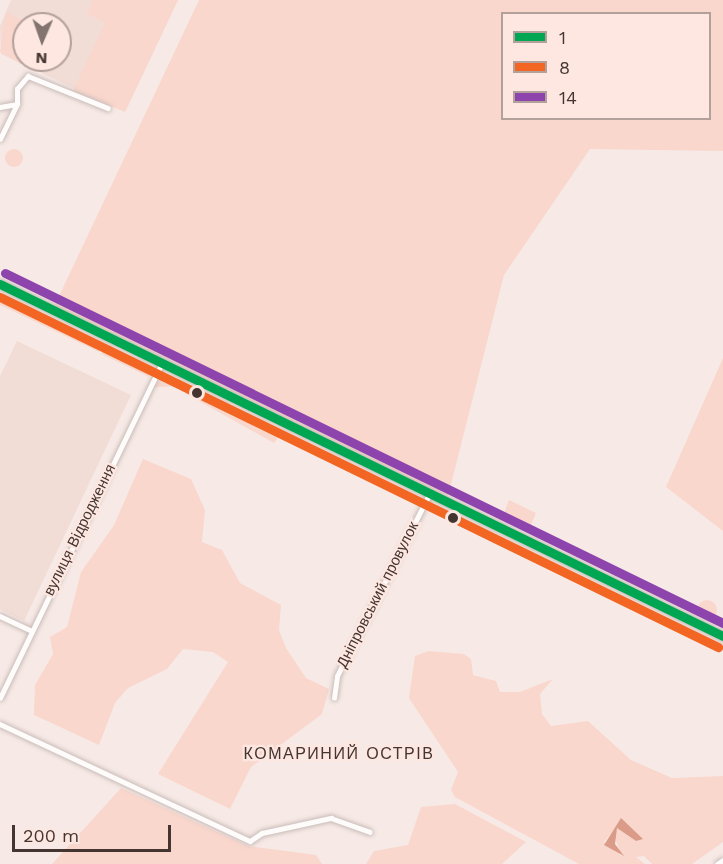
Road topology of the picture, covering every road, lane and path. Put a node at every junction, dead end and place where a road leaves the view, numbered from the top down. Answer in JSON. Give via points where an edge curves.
{"nodes":[{"id":1,"x":17,"y":104,"type":"junction"},
{"id":2,"x":0,"y":107,"type":"edge"},
{"id":3,"x":108,"y":108,"type":"dead end"},
{"id":4,"x":0,"y":139,"type":"edge"},
{"id":5,"x":0,"y":284,"type":"edge"},
{"id":6,"x":162,"y":363,"type":"junction"},
{"id":7,"x":430,"y":493,"type":"junction"},
{"id":8,"x":0,"y":616,"type":"edge"},
{"id":9,"x":32,"y":630,"type":"junction"},
{"id":10,"x":723,"y":636,"type":"edge"},
{"id":11,"x":0,"y":698,"type":"edge"},
{"id":12,"x":334,"y":698,"type":"dead end"},
{"id":13,"x":0,"y":724,"type":"edge"},
{"id":14,"x":370,"y":832,"type":"dead end"},
{"id":15,"x":723,"y":860,"type":"edge"},
{"id":16,"x":717,"y":864,"type":"edge"}],
"edges":[{"from":1,"to":2,"type":"street"},
{"from":1,"to":3,"type":"street","via":[[17,89],[33,76]]},
{"from":1,"to":4,"type":"street"},
{"from":5,"to":6,"type":"highway"},
{"from":6,"to":7,"type":"highway"},
{"from":6,"to":9,"type":"street","name":"вулиця Відродження"},
{"from":7,"to":10,"type":"highway"},
{"from":7,"to":12,"type":"street","name":"Дніпровський провулок","via":[[337,676]]},
{"from":8,"to":9,"type":"street"},
{"from":9,"to":11,"type":"street","name":"вулиця Відродження"},
{"from":13,"to":14,"type":"street","via":[[250,840],[262,833],[331,819]]},
{"from":15,"to":16,"type":"street"}]}
